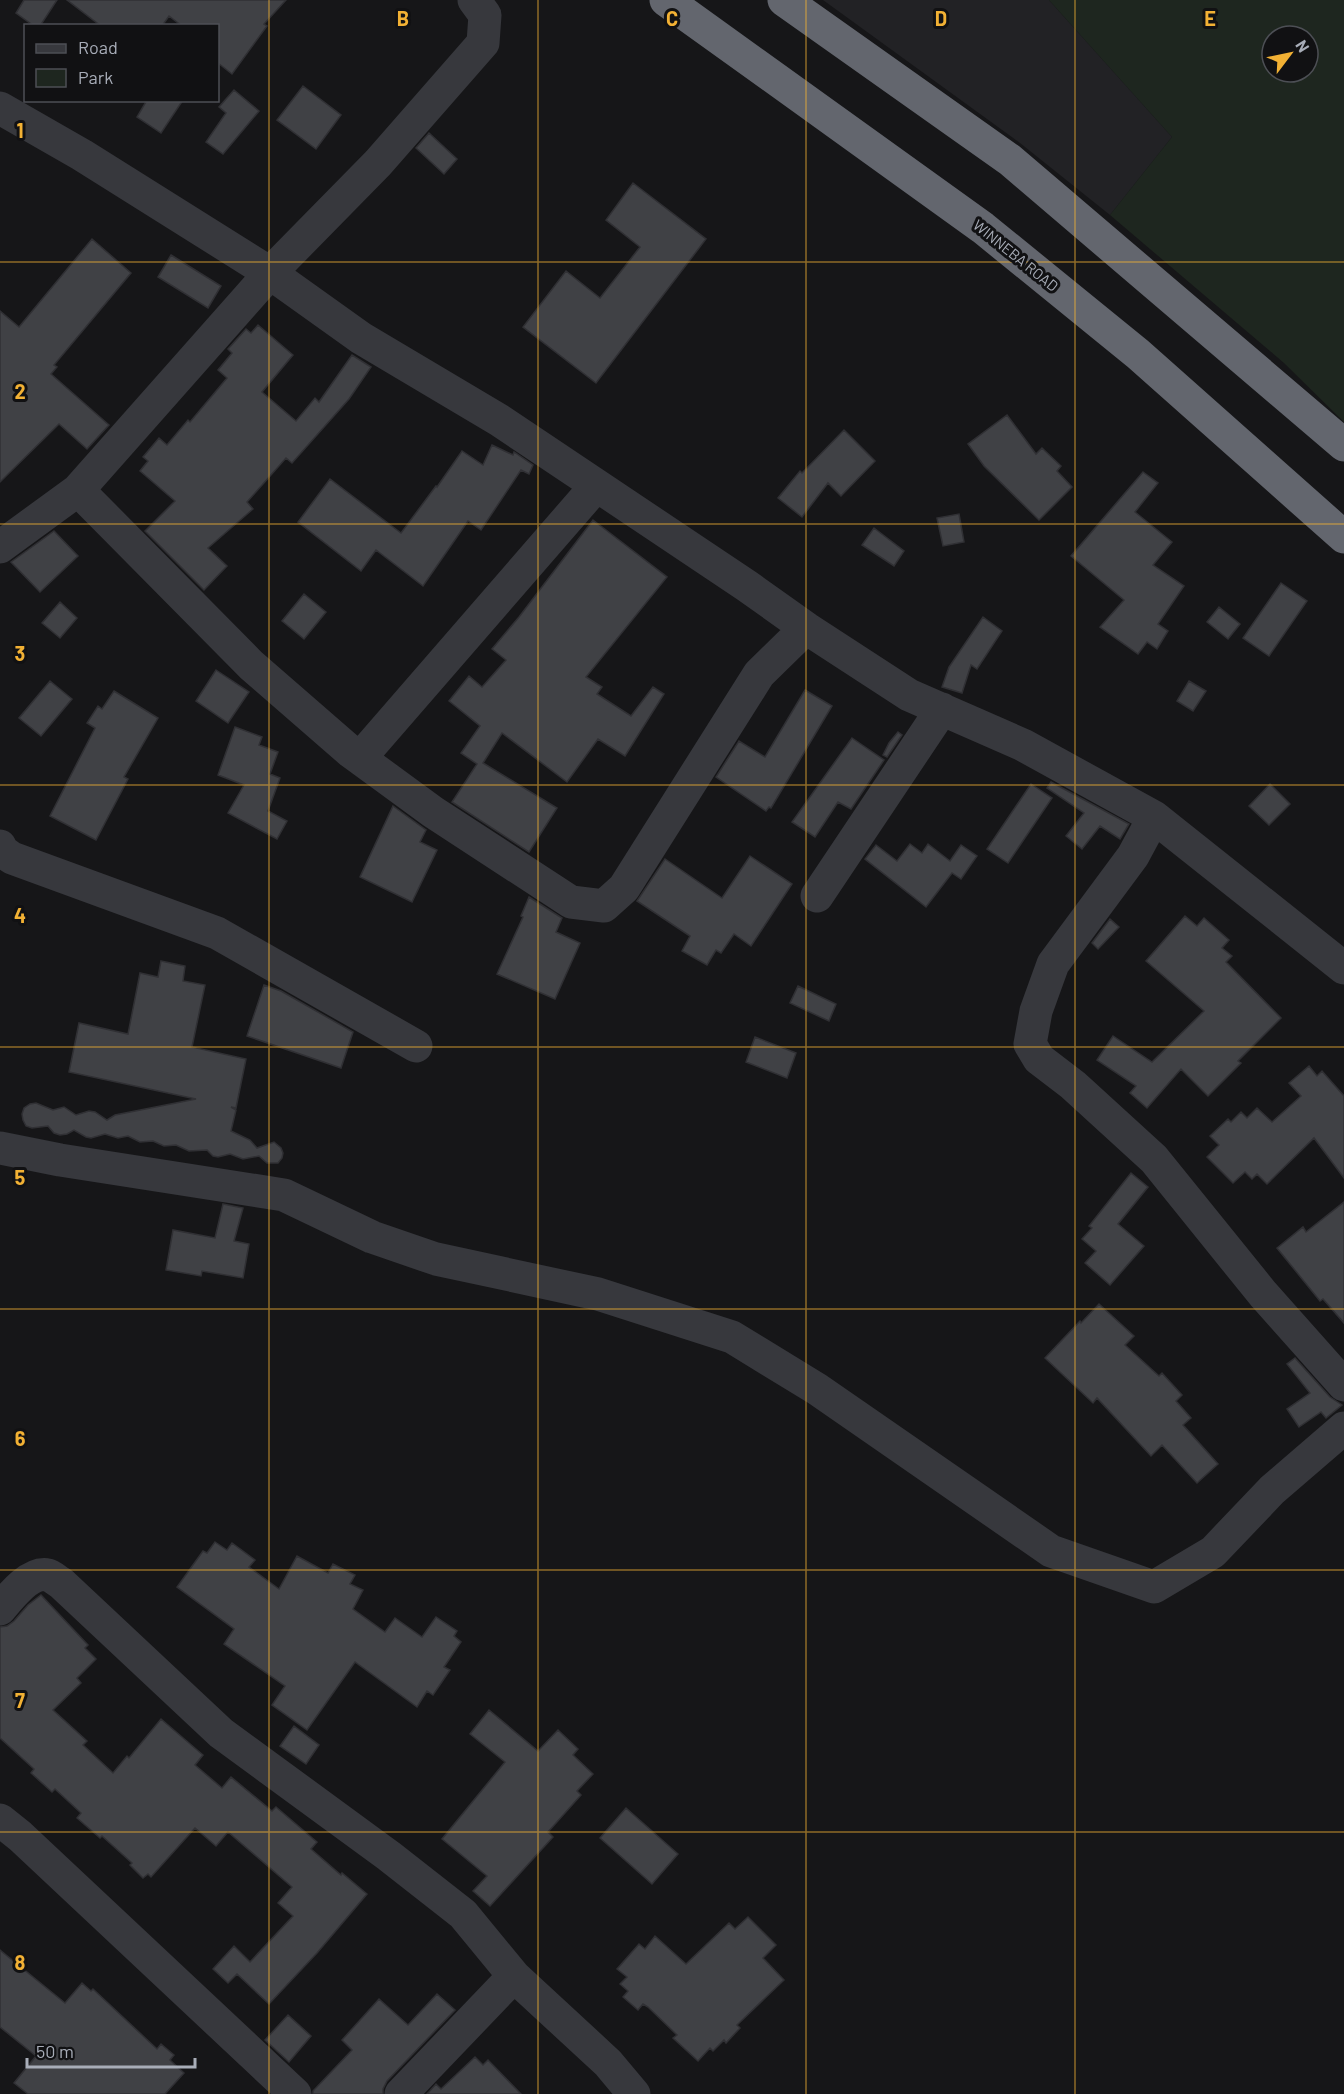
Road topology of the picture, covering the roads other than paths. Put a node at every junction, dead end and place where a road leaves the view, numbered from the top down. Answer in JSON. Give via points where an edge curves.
{"nodes":[{"id":1,"x":474,"y":0,"type":"edge"},
{"id":2,"x":666,"y":0,"type":"edge"},
{"id":3,"x":784,"y":0,"type":"edge"},
{"id":4,"x":0,"y":108,"type":"edge"},
{"id":5,"x":270,"y":273,"type":"junction"},
{"id":6,"x":1344,"y":445,"type":"edge"},
{"id":7,"x":596,"y":486,"type":"junction"},
{"id":8,"x":78,"y":490,"type":"junction"},
{"id":9,"x":1344,"y":537,"type":"edge"},
{"id":10,"x":0,"y":547,"type":"edge"},
{"id":11,"x":806,"y":628,"type":"junction"},
{"id":12,"x":942,"y":710,"type":"junction"},
{"id":13,"x":360,"y":758,"type":"junction"},
{"id":14,"x":1154,"y":817,"type":"junction"},
{"id":15,"x":0,"y":846,"type":"edge"},
{"id":16,"x":817,"y":896,"type":"dead end"},
{"id":17,"x":1344,"y":968,"type":"edge"},
{"id":18,"x":416,"y":1046,"type":"dead end"},
{"id":19,"x":0,"y":1148,"type":"edge"},
{"id":20,"x":1344,"y":1385,"type":"edge"},
{"id":21,"x":1344,"y":1428,"type":"edge"},
{"id":22,"x":0,"y":1608,"type":"edge"},
{"id":23,"x":0,"y":1820,"type":"edge"},
{"id":24,"x":514,"y":1976,"type":"junction"},
{"id":25,"x":295,"y":2094,"type":"edge"},
{"id":26,"x":401,"y":2094,"type":"edge"},
{"id":27,"x":634,"y":2094,"type":"edge"}],
"edges":[{"from":1,"to":5,"type":"street","via":[[485,15],[483,43],[378,163]]},
{"from":2,"to":9,"type":"highway","name":"WINNEBA ROAD","via":[[983,228],[1138,354]]},
{"from":3,"to":6,"type":"highway","via":[[1010,160]]},
{"from":4,"to":5,"type":"street"},
{"from":5,"to":7,"type":"street","via":[[362,338],[499,420]]},
{"from":5,"to":8,"type":"street"},
{"from":7,"to":11,"type":"street"},
{"from":7,"to":13,"type":"street"},
{"from":8,"to":10,"type":"street"},
{"from":8,"to":13,"type":"street","via":[[251,665]]},
{"from":11,"to":12,"type":"street","via":[[909,695]]},
{"from":11,"to":13,"type":"street","via":[[759,674],[624,888],[604,906],[572,902],[433,812]]},
{"from":12,"to":14,"type":"street","via":[[1023,745]]},
{"from":12,"to":16,"type":"street"},
{"from":14,"to":17,"type":"street"},
{"from":14,"to":20,"type":"street","via":[[1133,856],[1053,964],[1036,1011],[1030,1044],[1039,1059],[1154,1159],[1263,1294]]},
{"from":15,"to":18,"type":"street","via":[[12,858],[217,933]]},
{"from":19,"to":21,"type":"street","via":[[284,1195],[372,1237],[436,1259],[598,1294],[732,1337],[817,1389],[1052,1551],[1154,1587],[1213,1552],[1272,1490]]},
{"from":22,"to":24,"type":"street","via":[[36,1576],[47,1575],[61,1583],[221,1733],[463,1914]]},
{"from":23,"to":25,"type":"street"},
{"from":24,"to":26,"type":"street"},
{"from":24,"to":27,"type":"street","via":[[608,2062]]}]}
